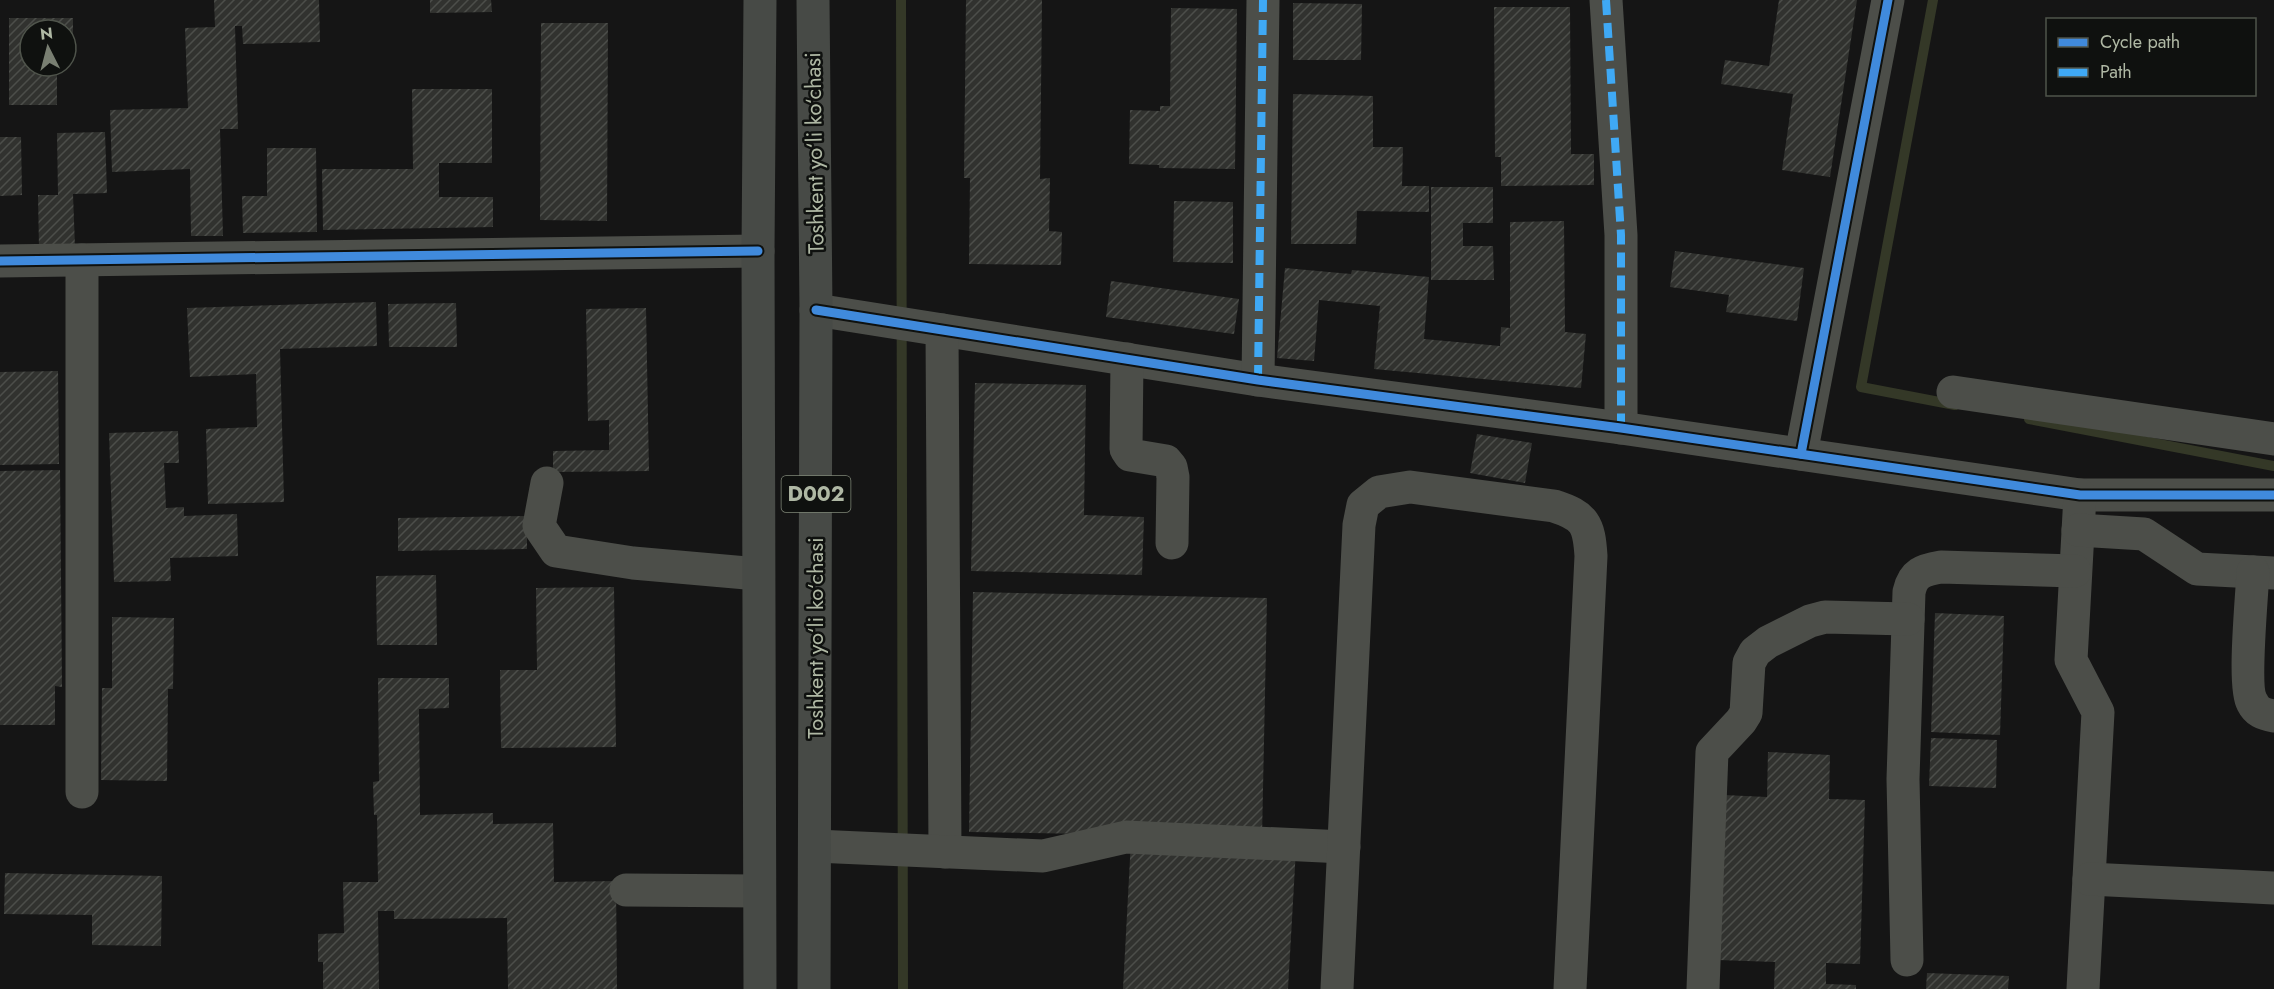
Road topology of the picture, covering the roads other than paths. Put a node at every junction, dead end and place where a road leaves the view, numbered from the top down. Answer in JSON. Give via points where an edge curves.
{"nodes":[{"id":1,"x":760,"y":0,"type":"edge"},
{"id":2,"x":813,"y":0,"type":"edge"},
{"id":3,"x":1263,"y":0,"type":"edge"},
{"id":4,"x":1606,"y":0,"type":"edge"},
{"id":5,"x":1888,"y":0,"type":"edge"},
{"id":6,"x":758,"y":251,"type":"junction"},
{"id":7,"x":82,"y":260,"type":"junction"},
{"id":8,"x":0,"y":261,"type":"edge"},
{"id":9,"x":816,"y":310,"type":"junction"},
{"id":10,"x":915,"y":325,"type":"junction"},
{"id":11,"x":1127,"y":359,"type":"junction"},
{"id":12,"x":1258,"y":380,"type":"junction"},
{"id":13,"x":1953,"y":392,"type":"dead end"},
{"id":14,"x":1621,"y":428,"type":"junction"},
{"id":15,"x":2274,"y":439,"type":"edge"},
{"id":16,"x":1801,"y":454,"type":"junction"},
{"id":17,"x":547,"y":483,"type":"dead end"},
{"id":18,"x":2080,"y":495,"type":"junction"},
{"id":19,"x":2274,"y":495,"type":"edge"},
{"id":20,"x":2078,"y":530,"type":"junction"},
{"id":21,"x":1172,"y":543,"type":"dead end"},
{"id":22,"x":2075,"y":571,"type":"junction"},
{"id":23,"x":2264,"y":572,"type":"edge"},
{"id":24,"x":758,"y":574,"type":"junction"},
{"id":25,"x":1908,"y":619,"type":"junction"},
{"id":26,"x":2274,"y":716,"type":"edge"},
{"id":27,"x":81,"y":792,"type":"dead end"},
{"id":28,"x":815,"y":846,"type":"junction"},
{"id":29,"x":1344,"y":847,"type":"junction"},
{"id":30,"x":935,"y":851,"type":"junction"},
{"id":31,"x":2089,"y":879,"type":"junction"},
{"id":32,"x":2274,"y":888,"type":"edge"},
{"id":33,"x":626,"y":890,"type":"dead end"},
{"id":34,"x":759,"y":891,"type":"junction"},
{"id":35,"x":1907,"y":960,"type":"dead end"},
{"id":36,"x":760,"y":989,"type":"edge"},
{"id":37,"x":814,"y":989,"type":"edge"},
{"id":38,"x":1337,"y":989,"type":"edge"},
{"id":39,"x":1570,"y":989,"type":"edge"},
{"id":40,"x":1702,"y":989,"type":"edge"},
{"id":41,"x":2083,"y":989,"type":"edge"}],
"edges":[{"from":1,"to":6,"type":"highway","number":"D002"},
{"from":2,"to":9,"type":"highway","name":"Toshkent yo‘li ko‘chasi","number":"D002"},
{"from":3,"to":12,"type":"street"},
{"from":4,"to":14,"type":"street","via":[[1621,234]]},
{"from":5,"to":16,"type":"street"},
{"from":6,"to":7,"type":"street"},
{"from":6,"to":24,"type":"highway","number":"D002"},
{"from":7,"to":8,"type":"street"},
{"from":7,"to":27,"type":"street"},
{"from":9,"to":10,"type":"street"},
{"from":9,"to":28,"type":"highway","name":"Toshkent yo‘li ko‘chasi","number":"D002"},
{"from":10,"to":11,"type":"street"},
{"from":10,"to":30,"type":"street"},
{"from":11,"to":12,"type":"street"},
{"from":11,"to":21,"type":"street","via":[[1126,448],[1130,455],[1166,460],[1171,467]]},
{"from":12,"to":14,"type":"street"},
{"from":13,"to":15,"type":"street"},
{"from":14,"to":16,"type":"street"},
{"from":16,"to":18,"type":"street"},
{"from":17,"to":24,"type":"street","via":[[539,526],[556,552]]},
{"from":18,"to":19,"type":"street"},
{"from":18,"to":20,"type":"street"},
{"from":20,"to":22,"type":"street"},
{"from":20,"to":23,"type":"street","via":[[2144,534],[2197,569]]},
{"from":22,"to":25,"type":"street","via":[[1941,567],[1923,570],[1911,579]]},
{"from":22,"to":31,"type":"street","via":[[2071,660],[2098,712]]},
{"from":23,"to":26,"type":"street","via":[[2247,681],[2250,700],[2261,714]]},
{"from":24,"to":34,"type":"highway","number":"D002"},
{"from":25,"to":35,"type":"street","via":[[1903,779]]},
{"from":25,"to":40,"type":"street","via":[[1818,619],[1755,652],[1748,670],[1746,713],[1712,752]]},
{"from":28,"to":30,"type":"street"},
{"from":28,"to":37,"type":"highway","name":"Toshkent yo‘li ko‘chasi","number":"D002"},
{"from":29,"to":30,"type":"street","via":[[1126,837],[1043,856]]},
{"from":29,"to":38,"type":"street"},
{"from":29,"to":39,"type":"street","via":[[1363,505],[1379,492],[1410,487],[1554,506],[1575,513],[1590,532],[1591,556]]},
{"from":31,"to":32,"type":"street"},
{"from":31,"to":41,"type":"street"},
{"from":33,"to":34,"type":"street"},
{"from":34,"to":36,"type":"highway","number":"D002"}]}
